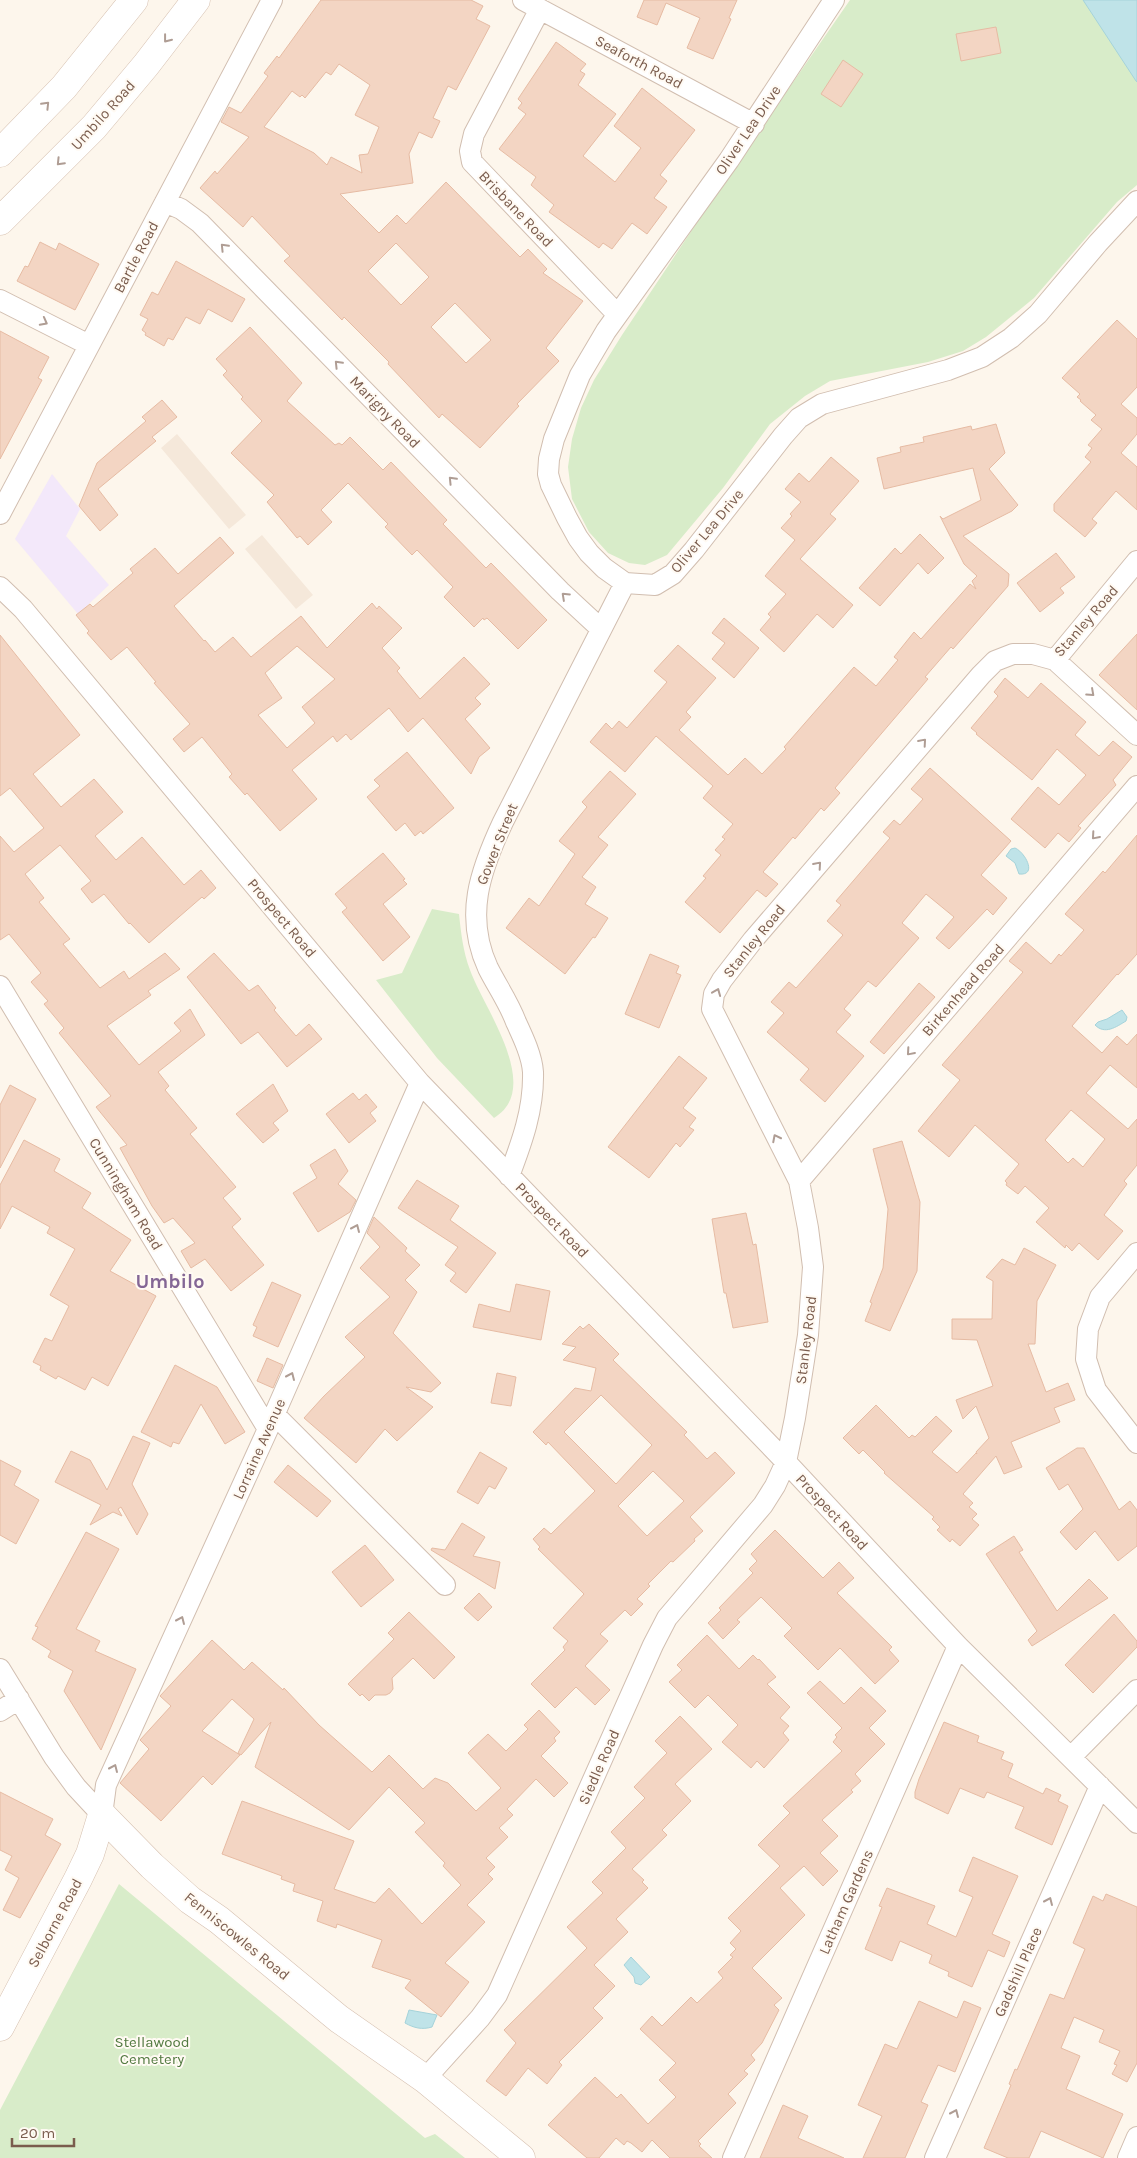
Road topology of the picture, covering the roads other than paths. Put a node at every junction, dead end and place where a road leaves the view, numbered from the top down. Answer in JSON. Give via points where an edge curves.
{"nodes":[{"id":1,"x":134,"y":0,"type":"edge"},
{"id":2,"x":196,"y":0,"type":"edge"},
{"id":3,"x":272,"y":0,"type":"edge"},
{"id":4,"x":834,"y":0,"type":"edge"},
{"id":5,"x":531,"y":4,"type":"edge"},
{"id":6,"x":754,"y":124,"type":"junction"},
{"id":7,"x":0,"y":153,"type":"edge"},
{"id":8,"x":1137,"y":201,"type":"edge"},
{"id":9,"x":165,"y":202,"type":"junction"},
{"id":10,"x":0,"y":222,"type":"edge"},
{"id":11,"x":0,"y":300,"type":"edge"},
{"id":12,"x":616,"y":314,"type":"junction"},
{"id":13,"x":88,"y":346,"type":"junction"},
{"id":14,"x":0,"y":514,"type":"edge"},
{"id":15,"x":1137,"y":561,"type":"edge"},
{"id":16,"x":625,"y":583,"type":"junction"},
{"id":17,"x":0,"y":587,"type":"edge"},
{"id":18,"x":0,"y":604,"type":"edge"},
{"id":19,"x":23,"y":608,"type":"junction"},
{"id":20,"x":601,"y":629,"type":"junction"},
{"id":21,"x":1054,"y":660,"type":"junction"},
{"id":22,"x":1137,"y":735,"type":"edge"},
{"id":23,"x":1134,"y":797,"type":"edge"},
{"id":24,"x":0,"y":986,"type":"edge"},
{"id":25,"x":420,"y":1083,"type":"junction"},
{"id":26,"x":509,"y":1176,"type":"junction"},
{"id":27,"x":799,"y":1182,"type":"junction"},
{"id":28,"x":1137,"y":1253,"type":"edge"},
{"id":29,"x":271,"y":1422,"type":"junction"},
{"id":30,"x":1137,"y":1443,"type":"edge"},
{"id":31,"x":786,"y":1462,"type":"junction"},
{"id":32,"x":445,"y":1585,"type":"dead end"},
{"id":33,"x":958,"y":1646,"type":"junction"},
{"id":34,"x":0,"y":1669,"type":"edge"},
{"id":35,"x":1137,"y":1690,"type":"edge"},
{"id":36,"x":19,"y":1699,"type":"junction"},
{"id":37,"x":0,"y":1711,"type":"edge"},
{"id":38,"x":1071,"y":1757,"type":"junction"},
{"id":39,"x":1100,"y":1786,"type":"junction"},
{"id":40,"x":102,"y":1815,"type":"junction"},
{"id":41,"x":1137,"y":1823,"type":"edge"},
{"id":42,"x":0,"y":2027,"type":"edge"},
{"id":43,"x":425,"y":2079,"type":"junction"},
{"id":44,"x":1137,"y":2137,"type":"edge"},
{"id":45,"x":521,"y":2158,"type":"edge"},
{"id":46,"x":733,"y":2158,"type":"edge"},
{"id":47,"x":935,"y":2158,"type":"edge"},
{"id":48,"x":1128,"y":2158,"type":"edge"}],
"edges":[{"from":7,"to":1,"type":"street","one_way":true,"via":[[64,87]]},
{"from":2,"to":10,"type":"street","name":"Umbilo Road","one_way":true,"via":[[94,127]]},
{"from":3,"to":9,"type":"street","name":"Bartle Road"},
{"from":4,"to":6,"type":"street","name":"Oliver Lea Drive"},
{"from":5,"to":6,"type":"street","name":"Seaforth Road"},
{"from":5,"to":12,"type":"street","name":"Brisbane Road","via":[[474,134],[470,151],[472,162]]},
{"from":6,"to":12,"type":"street","name":"Oliver Lea Drive"},
{"from":8,"to":16,"type":"street","name":"Oliver Lea Drive","via":[[1038,314],[1011,338],[982,357],[948,370],[822,404],[799,418],[673,574],[655,584]]},
{"from":9,"to":13,"type":"street","name":"Bartle Road"},
{"from":20,"to":9,"type":"street","name":"Marigny Road","one_way":true,"via":[[200,223]]},
{"from":11,"to":13,"type":"street","one_way":true},
{"from":12,"to":16,"type":"street","name":"Oliver Lea Drive","via":[[580,375],[554,439],[548,467],[551,485],[578,538],[604,568]]},
{"from":13,"to":14,"type":"street","name":"Bartle Road"},
{"from":15,"to":21,"type":"street","name":"Stanley Road"},
{"from":16,"to":20,"type":"street","name":"Gower Street"},
{"from":17,"to":19,"type":"street","name":"Prospect Road"},
{"from":18,"to":19,"type":"street"},
{"from":19,"to":25,"type":"street","name":"Prospect Road"},
{"from":20,"to":26,"type":"street","name":"Gower Street","via":[[496,838],[477,896],[480,947],[510,1006],[533,1071],[529,1116]]},
{"from":21,"to":22,"type":"street","one_way":true},
{"from":27,"to":21,"type":"street","name":"Stanley Road","one_way":true,"via":[[712,1009],[714,994],[753,940],[995,661],[1013,654],[1033,654]]},
{"from":23,"to":27,"type":"street","name":"Birkenhead Road","one_way":true},
{"from":24,"to":29,"type":"street","name":"Cunningham Road"},
{"from":25,"to":26,"type":"street","name":"Prospect Road"},
{"from":29,"to":25,"type":"street","name":"Lorraine Avenue","one_way":true},
{"from":26,"to":31,"type":"street","name":"Prospect Road"},
{"from":27,"to":31,"type":"street","name":"Stanley Road","via":[[813,1267],[808,1335]]},
{"from":28,"to":30,"type":"street","via":[[1100,1297],[1088,1329],[1086,1359],[1096,1390]]},
{"from":29,"to":32,"type":"street","name":"Cunningham Road"},
{"from":40,"to":29,"type":"street","name":"Lorraine Avenue","one_way":true,"via":[[106,1785]]},
{"from":31,"to":33,"type":"street","name":"Prospect Road"},
{"from":31,"to":43,"type":"street","name":"Siedle Road","via":[[763,1505],[667,1618],[497,1995]]},
{"from":33,"to":38,"type":"street","name":"Prospect Road"},
{"from":33,"to":46,"type":"street","name":"Latham Gardens"},
{"from":34,"to":36,"type":"street","name":"Fenniscowles Road"},
{"from":35,"to":38,"type":"street"},
{"from":36,"to":37,"type":"street"},
{"from":36,"to":40,"type":"street","name":"Fenniscowles Road","via":[[54,1757]]},
{"from":38,"to":39,"type":"street","name":"Prospect Road"},
{"from":39,"to":41,"type":"street","name":"Prospect Road"},
{"from":47,"to":39,"type":"street","name":"Gadshill Place","one_way":true},
{"from":40,"to":42,"type":"street","name":"Selborne Road","via":[[78,1879]]},
{"from":40,"to":43,"type":"street","name":"Fenniscowles Road","via":[[190,1900],[340,2019]]},
{"from":43,"to":45,"type":"street","name":"Fenniscowles Road"},
{"from":44,"to":48,"type":"street"}]}
